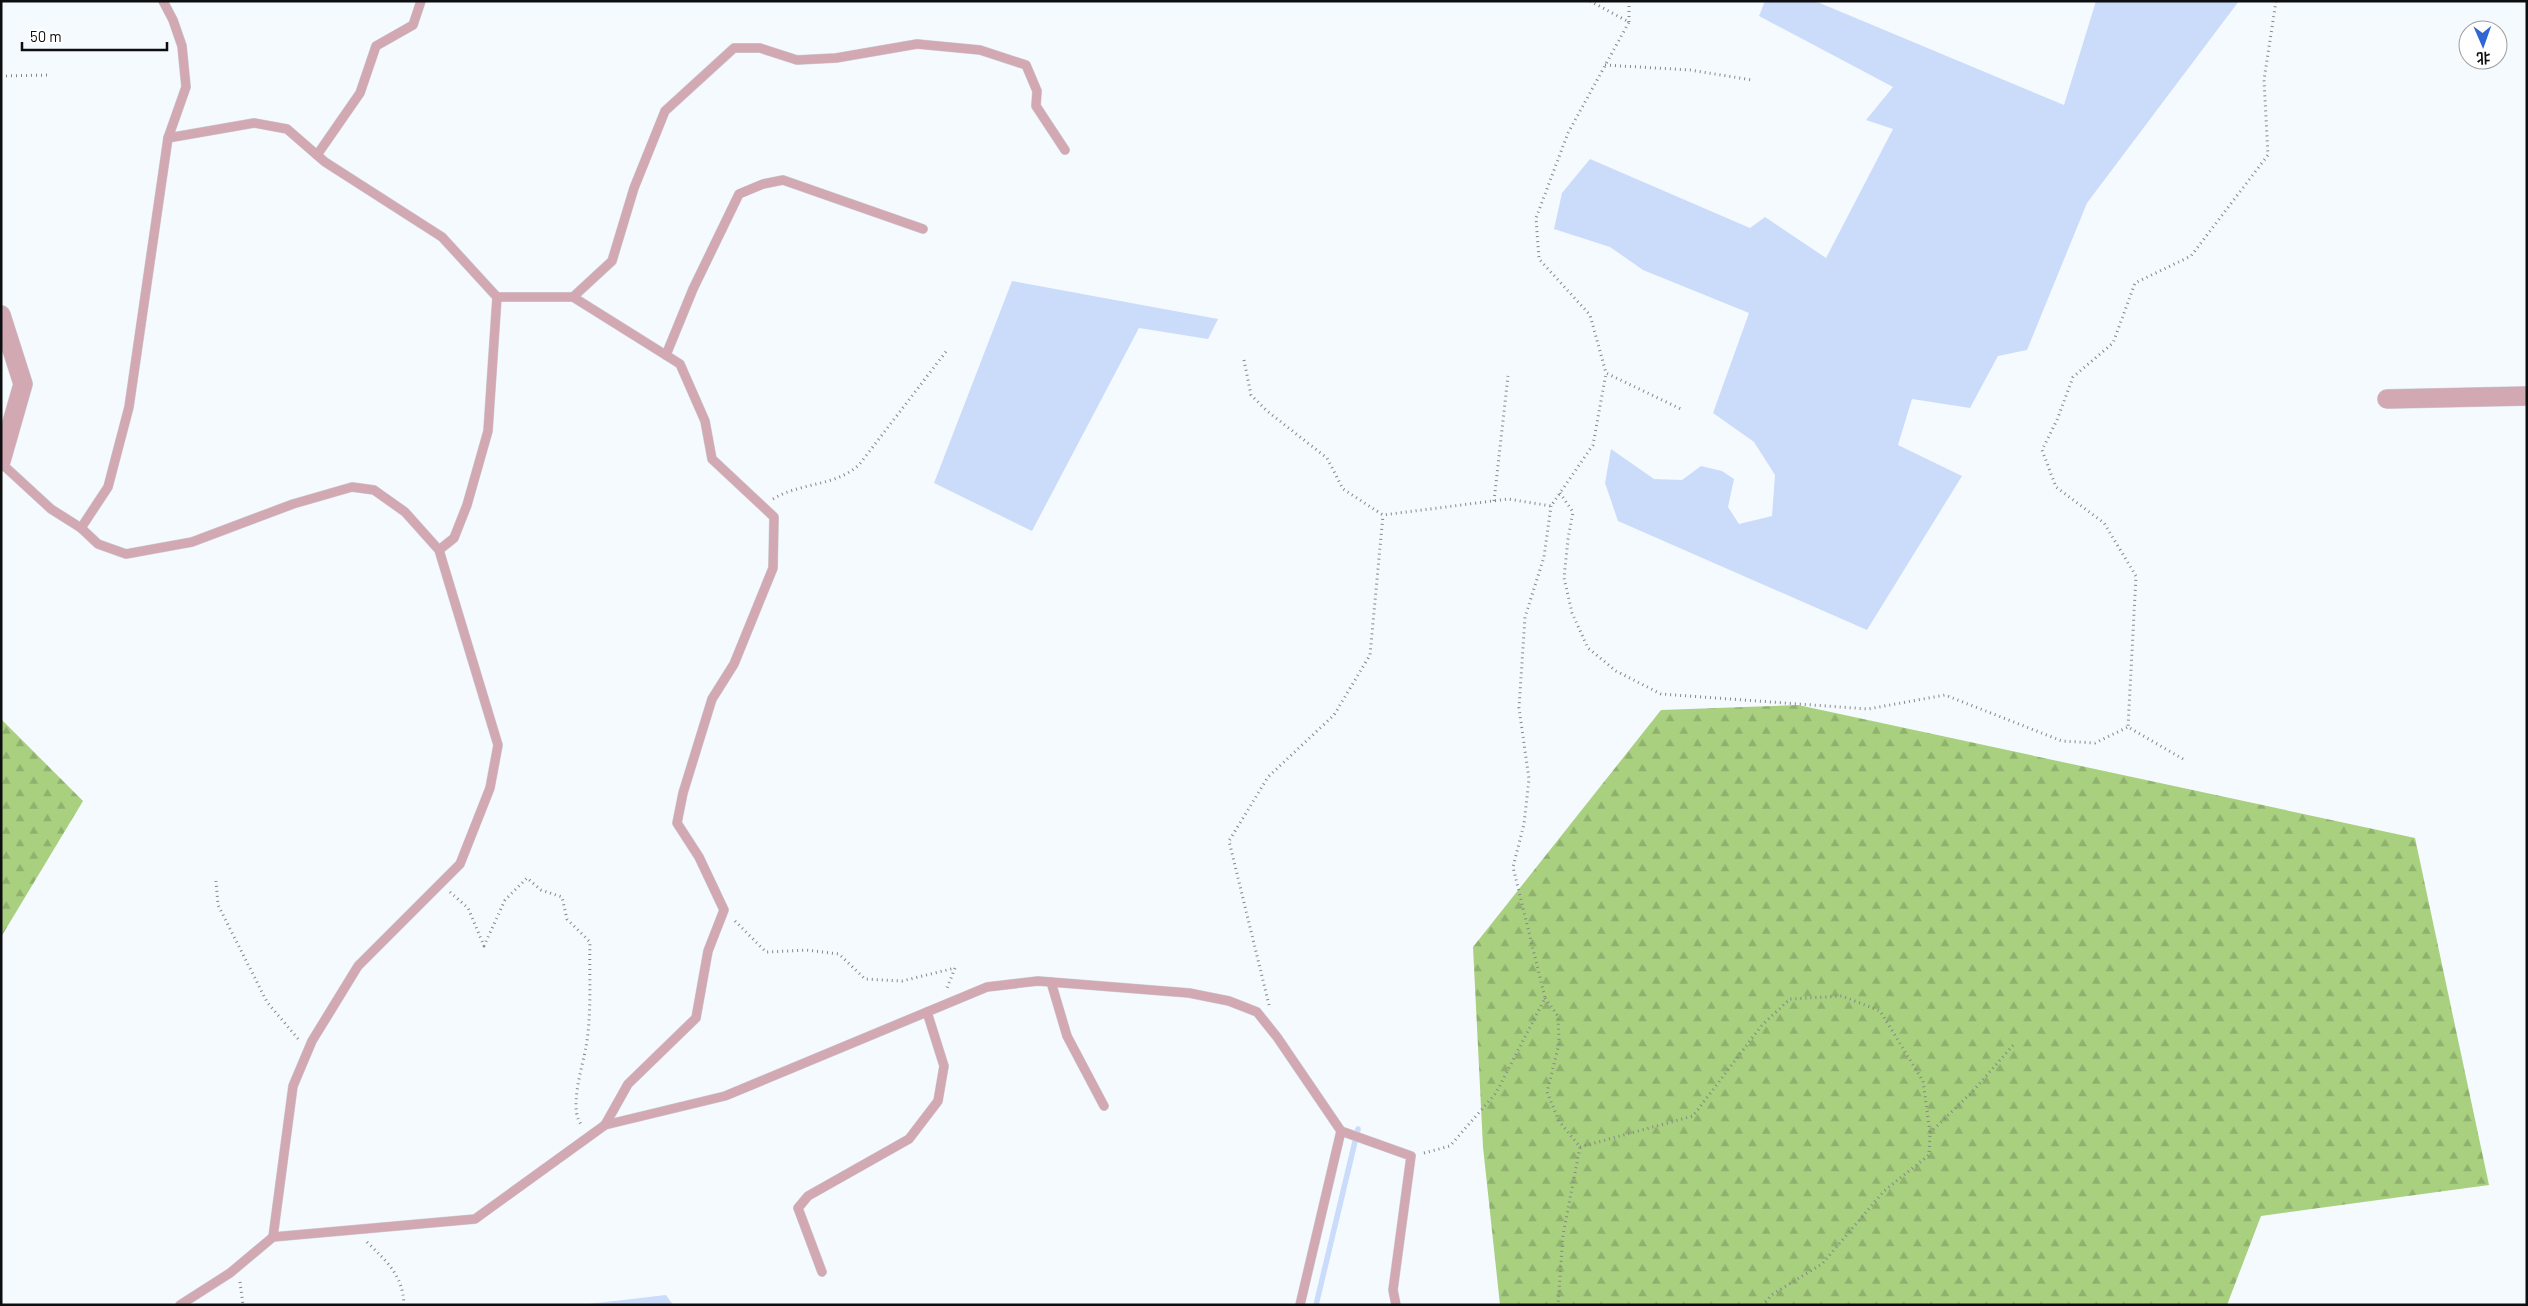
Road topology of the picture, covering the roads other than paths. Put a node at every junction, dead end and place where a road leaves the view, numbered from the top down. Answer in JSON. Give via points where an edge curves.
{"nodes":[{"id":1,"x":163,"y":1,"type":"edge"},
{"id":2,"x":421,"y":1,"type":"edge"},
{"id":3,"x":168,"y":138,"type":"junction"},
{"id":4,"x":1065,"y":150,"type":"dead end"},
{"id":5,"x":317,"y":155,"type":"junction"},
{"id":6,"x":924,"y":229,"type":"dead end"},
{"id":7,"x":497,"y":297,"type":"junction"},
{"id":8,"x":573,"y":297,"type":"junction"},
{"id":9,"x":1,"y":315,"type":"edge"},
{"id":10,"x":666,"y":355,"type":"junction"},
{"id":11,"x":2527,"y":396,"type":"edge"},
{"id":12,"x":2387,"y":399,"type":"dead end"},
{"id":13,"x":1,"y":462,"type":"edge"},
{"id":14,"x":81,"y":528,"type":"junction"},
{"id":15,"x":439,"y":550,"type":"junction"},
{"id":16,"x":1051,"y":982,"type":"junction"},
{"id":17,"x":927,"y":1012,"type":"junction"},
{"id":18,"x":1104,"y":1106,"type":"dead end"},
{"id":19,"x":606,"y":1125,"type":"junction"},
{"id":20,"x":1341,"y":1131,"type":"junction"},
{"id":21,"x":273,"y":1237,"type":"junction"},
{"id":22,"x":822,"y":1272,"type":"dead end"},
{"id":23,"x":180,"y":1305,"type":"edge"},
{"id":24,"x":1300,"y":1305,"type":"edge"},
{"id":25,"x":1396,"y":1305,"type":"edge"}],
"edges":[{"from":1,"to":3,"type":"lane","via":[[174,20],[182,46],[186,87]]},
{"from":2,"to":5,"type":"lane","via":[[413,24],[376,46],[360,94]]},
{"from":3,"to":5,"type":"lane","via":[[254,123],[287,129]]},
{"from":3,"to":14,"type":"lane","via":[[129,407],[108,487]]},
{"from":4,"to":8,"type":"lane","via":[[1036,106],[1036,91],[1026,65],[980,50],[916,44],[836,58],[797,60],[760,48],[734,48],[665,111],[634,188],[612,261]]},
{"from":5,"to":7,"type":"lane","via":[[442,237]]},
{"from":6,"to":10,"type":"lane","via":[[783,180],[739,194],[693,289]]},
{"from":7,"to":8,"type":"lane"},
{"from":7,"to":15,"type":"lane","via":[[488,431],[468,504],[454,538]]},
{"from":8,"to":10,"type":"lane"},
{"from":9,"to":13,"type":"street","via":[[23,384]]},
{"from":10,"to":19,"type":"lane","via":[[680,364],[705,421],[712,459],[774,517],[773,568],[734,664],[712,699],[677,823],[724,910],[708,951],[696,1018],[628,1084]]},
{"from":11,"to":12,"type":"street"},
{"from":13,"to":14,"type":"lane","via":[[51,509]]},
{"from":14,"to":15,"type":"lane","via":[[98,544],[126,554],[159,550],[192,542],[293,504],[352,487],[374,490],[405,512]]},
{"from":15,"to":21,"type":"lane","via":[[498,745],[490,788],[460,864],[358,966],[308,1050],[293,1086]]},
{"from":16,"to":17,"type":"lane","via":[[987,987]]},
{"from":16,"to":18,"type":"lane","via":[[1067,1036]]},
{"from":16,"to":20,"type":"lane","via":[[1189,993],[1230,1001],[1256,1012],[1277,1036]]},
{"from":17,"to":19,"type":"lane","via":[[725,1096]]},
{"from":17,"to":22,"type":"lane","via":[[944,1066],[938,1101],[909,1139],[808,1196],[798,1208]]},
{"from":19,"to":21,"type":"lane","via":[[475,1219]]},
{"from":20,"to":24,"type":"lane"},
{"from":20,"to":25,"type":"lane","via":[[1411,1156],[1393,1290]]},
{"from":21,"to":23,"type":"lane","via":[[238,1266]]}]}
